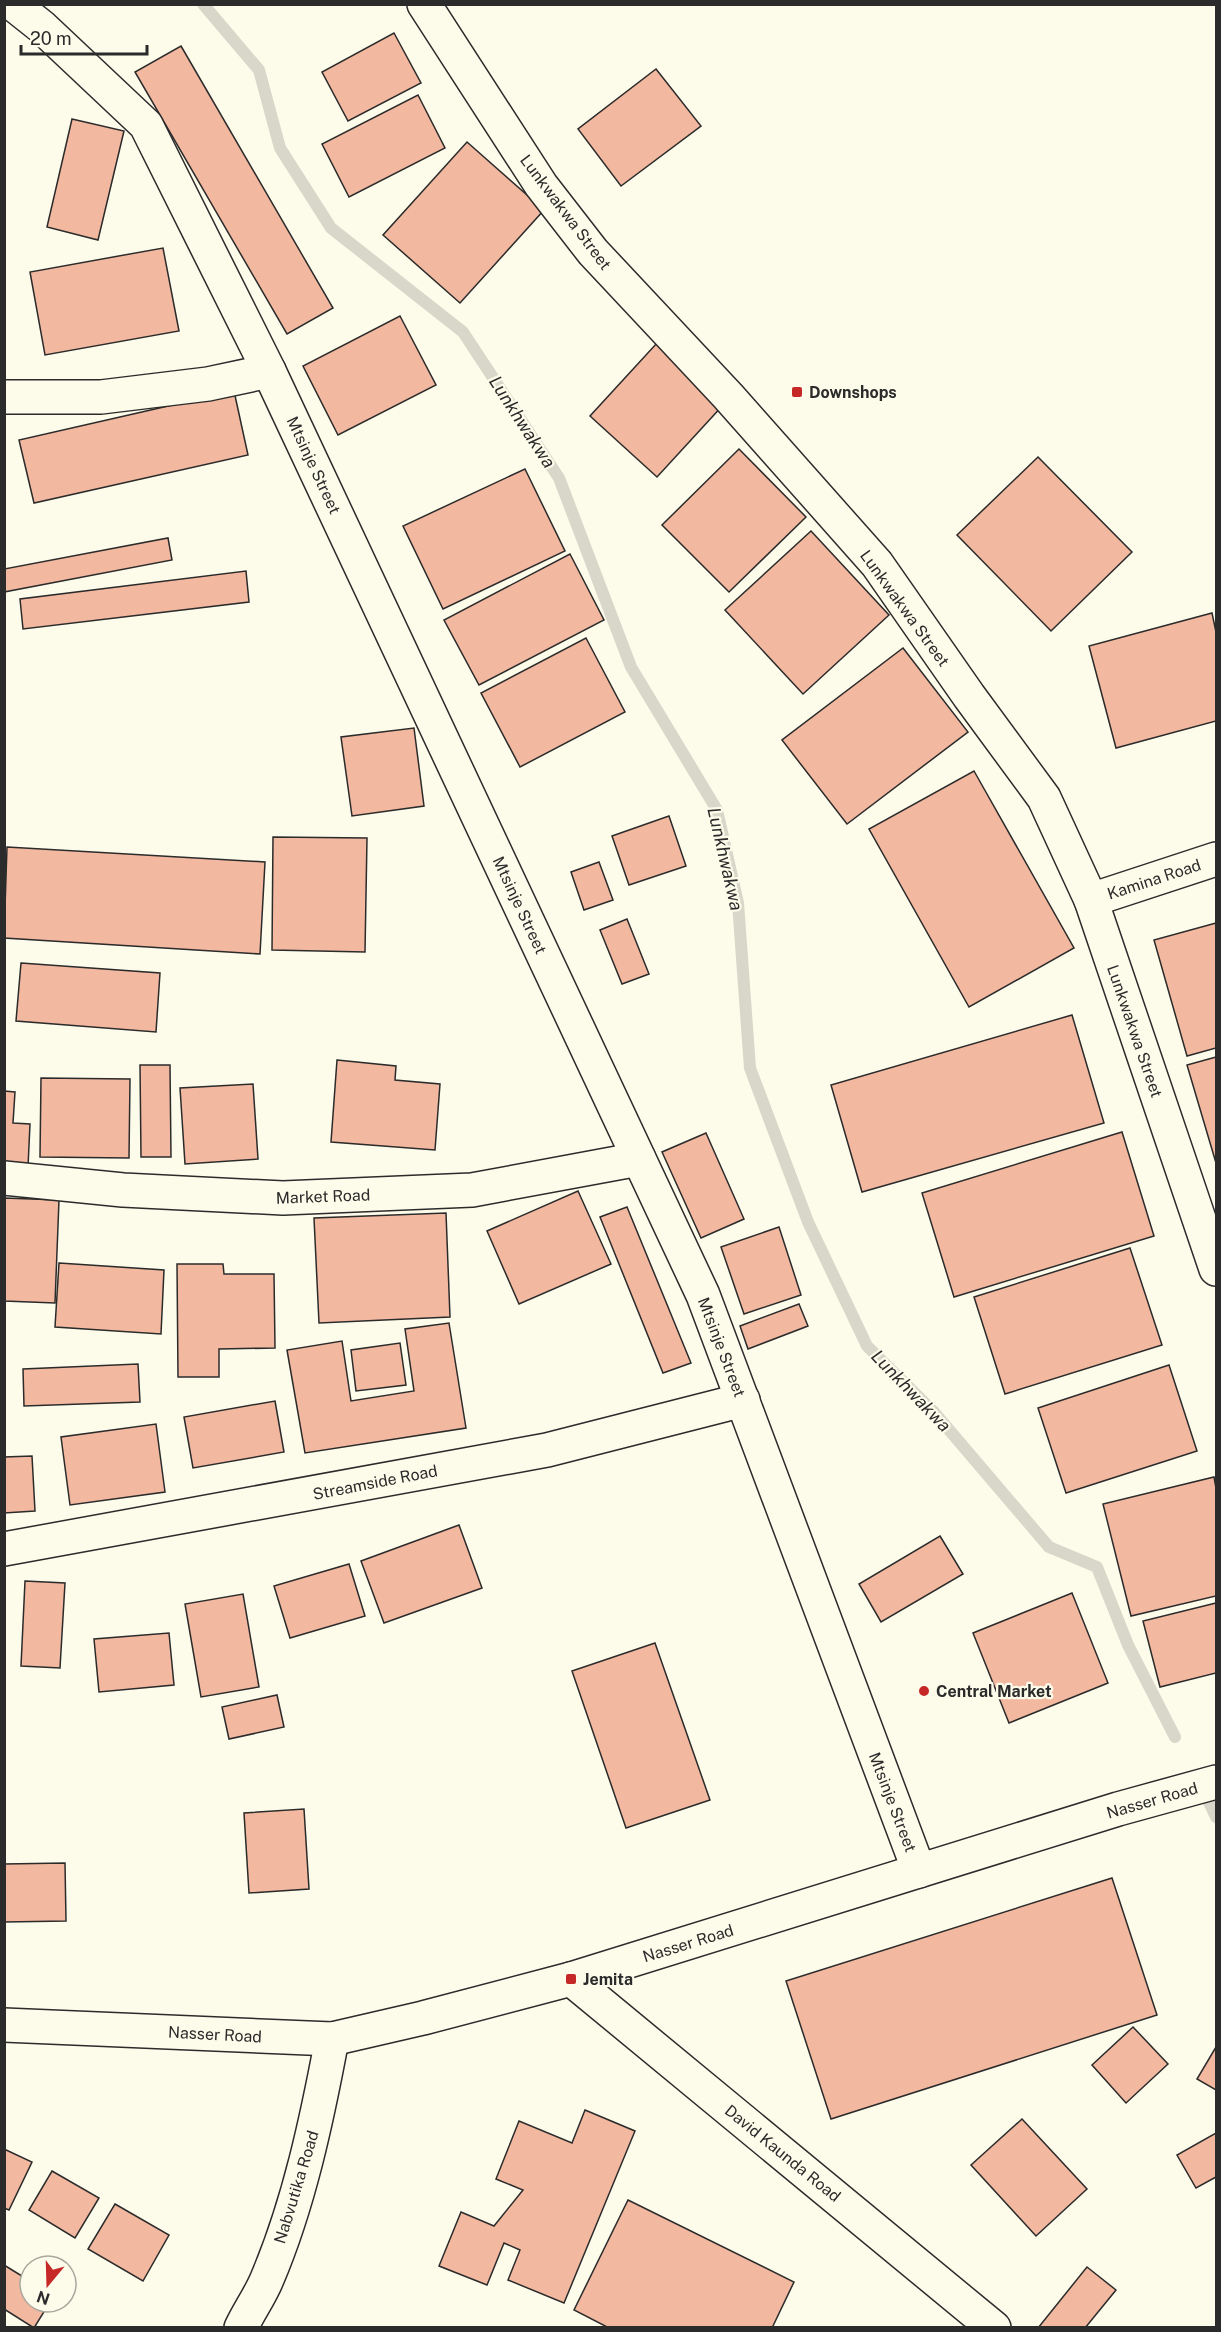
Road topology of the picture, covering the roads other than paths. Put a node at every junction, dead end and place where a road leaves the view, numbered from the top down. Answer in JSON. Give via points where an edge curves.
{"nodes":[{"id":1,"x":12,"y":4,"type":"edge"},
{"id":2,"x":424,"y":4,"type":"edge"},
{"id":3,"x":269,"y":371,"type":"junction"},
{"id":4,"x":4,"y":397,"type":"edge"},
{"id":5,"x":1216,"y":860,"type":"edge"},
{"id":6,"x":1091,"y":900,"type":"junction"},
{"id":7,"x":639,"y":1159,"type":"junction"},
{"id":8,"x":4,"y":1178,"type":"edge"},
{"id":9,"x":1216,"y":1269,"type":"edge"},
{"id":10,"x":743,"y":1400,"type":"junction"},
{"id":11,"x":4,"y":1549,"type":"edge"},
{"id":12,"x":1216,"y":1782,"type":"edge"},
{"id":13,"x":919,"y":1871,"type":"junction"},
{"id":14,"x":571,"y":1979,"type":"junction"},
{"id":15,"x":4,"y":2025,"type":"edge"},
{"id":16,"x":332,"y":2040,"type":"junction"},
{"id":17,"x":241,"y":2328,"type":"edge"},
{"id":18,"x":994,"y":2328,"type":"edge"}],
"edges":[{"from":1,"to":3,"type":"street","name":"Mtsinje Street","via":[[146,125]]},
{"from":2,"to":6,"type":"street","name":"Lunkwakwa Street","via":[[541,185],[593,252],[877,564],[1044,798]]},
{"from":3,"to":4,"type":"street","via":[[208,384],[101,397]]},
{"from":3,"to":7,"type":"street","name":"Mtsinje Street"},
{"from":5,"to":6,"type":"street","name":"Kamina Road"},
{"from":6,"to":9,"type":"street","name":"Lunkwakwa Street"},
{"from":7,"to":8,"type":"street","name":"Market Road","via":[[472,1190],[284,1198],[123,1190]]},
{"from":7,"to":10,"type":"street","name":"Mtsinje Street","via":[[703,1295]]},
{"from":10,"to":11,"type":"street","name":"Streamside Road","via":[[547,1450]]},
{"from":10,"to":13,"type":"street","name":"Mtsinje Street"},
{"from":12,"to":13,"type":"street","name":"Nasser Road"},
{"from":13,"to":14,"type":"street","name":"Nasser Road"},
{"from":14,"to":16,"type":"street","name":"Nasser Road"},
{"from":14,"to":18,"type":"street","name":"David Kaunda Road"},
{"from":15,"to":16,"type":"street","name":"Nasser Road"},
{"from":16,"to":17,"type":"street","name":"Nabvutika Road","via":[[315,2125],[291,2209],[267,2279]]}]}
